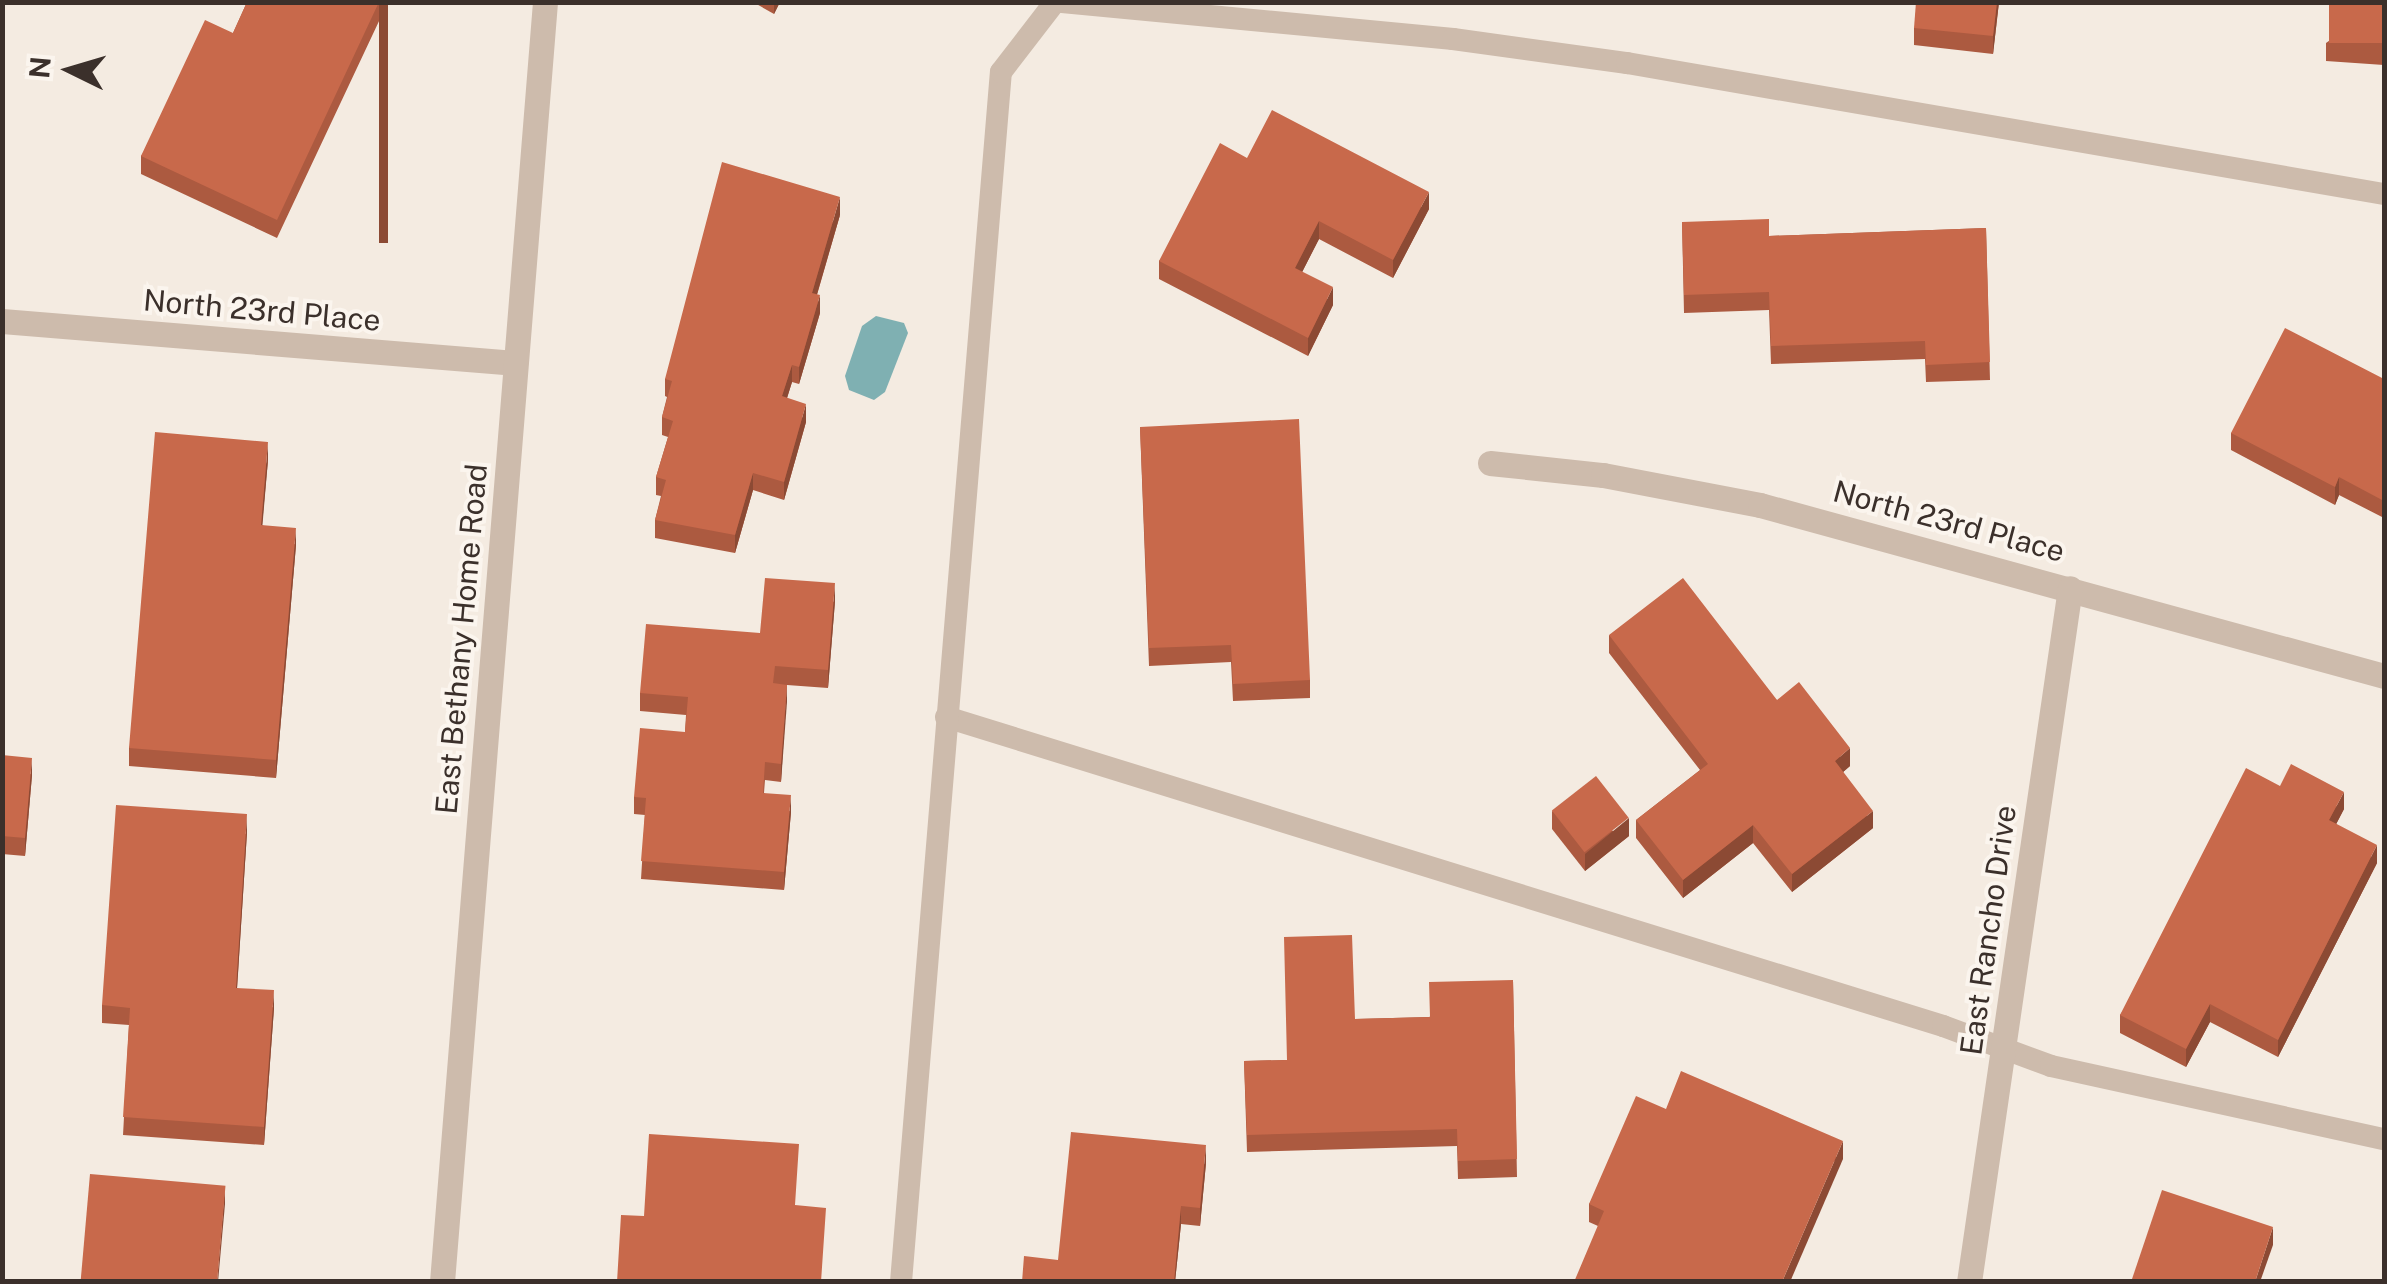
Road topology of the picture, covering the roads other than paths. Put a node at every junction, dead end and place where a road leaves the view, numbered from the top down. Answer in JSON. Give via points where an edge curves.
{"nodes":[{"id":1,"x":545,"y":2,"type":"edge"},
{"id":2,"x":1059,"y":2,"type":"edge"},
{"id":3,"x":2384,"y":194,"type":"edge"},
{"id":4,"x":2,"y":321,"type":"edge"},
{"id":5,"x":516,"y":363,"type":"junction"},
{"id":6,"x":1490,"y":463,"type":"dead end"},
{"id":7,"x":2070,"y":588,"type":"junction"},
{"id":8,"x":2384,"y":676,"type":"edge"},
{"id":9,"x":946,"y":717,"type":"junction"},
{"id":10,"x":2004,"y":1048,"type":"junction"},
{"id":11,"x":2384,"y":1139,"type":"edge"},
{"id":12,"x":442,"y":1282,"type":"edge"},
{"id":13,"x":900,"y":1282,"type":"edge"},
{"id":14,"x":1969,"y":1282,"type":"edge"}],
"edges":[{"from":1,"to":5,"type":"street","name":"East Bethany Home Road"},
{"from":2,"to":3,"type":"lane","via":[[1453,39],[1628,63]]},
{"from":2,"to":9,"type":"lane","via":[[1001,72]]},
{"from":4,"to":5,"type":"street","name":"North 23rd Place"},
{"from":5,"to":12,"type":"street","name":"East Bethany Home Road"},
{"from":6,"to":7,"type":"street","name":"North 23rd Place","via":[[1603,475],[1760,505]]},
{"from":7,"to":8,"type":"street","name":"North 23rd Place"},
{"from":7,"to":10,"type":"street","name":"East Rancho Drive"},
{"from":9,"to":10,"type":"lane"},
{"from":9,"to":13,"type":"lane"},
{"from":10,"to":11,"type":"lane","via":[[2050,1066]]},
{"from":10,"to":14,"type":"street","name":"East Rancho Drive"}]}
